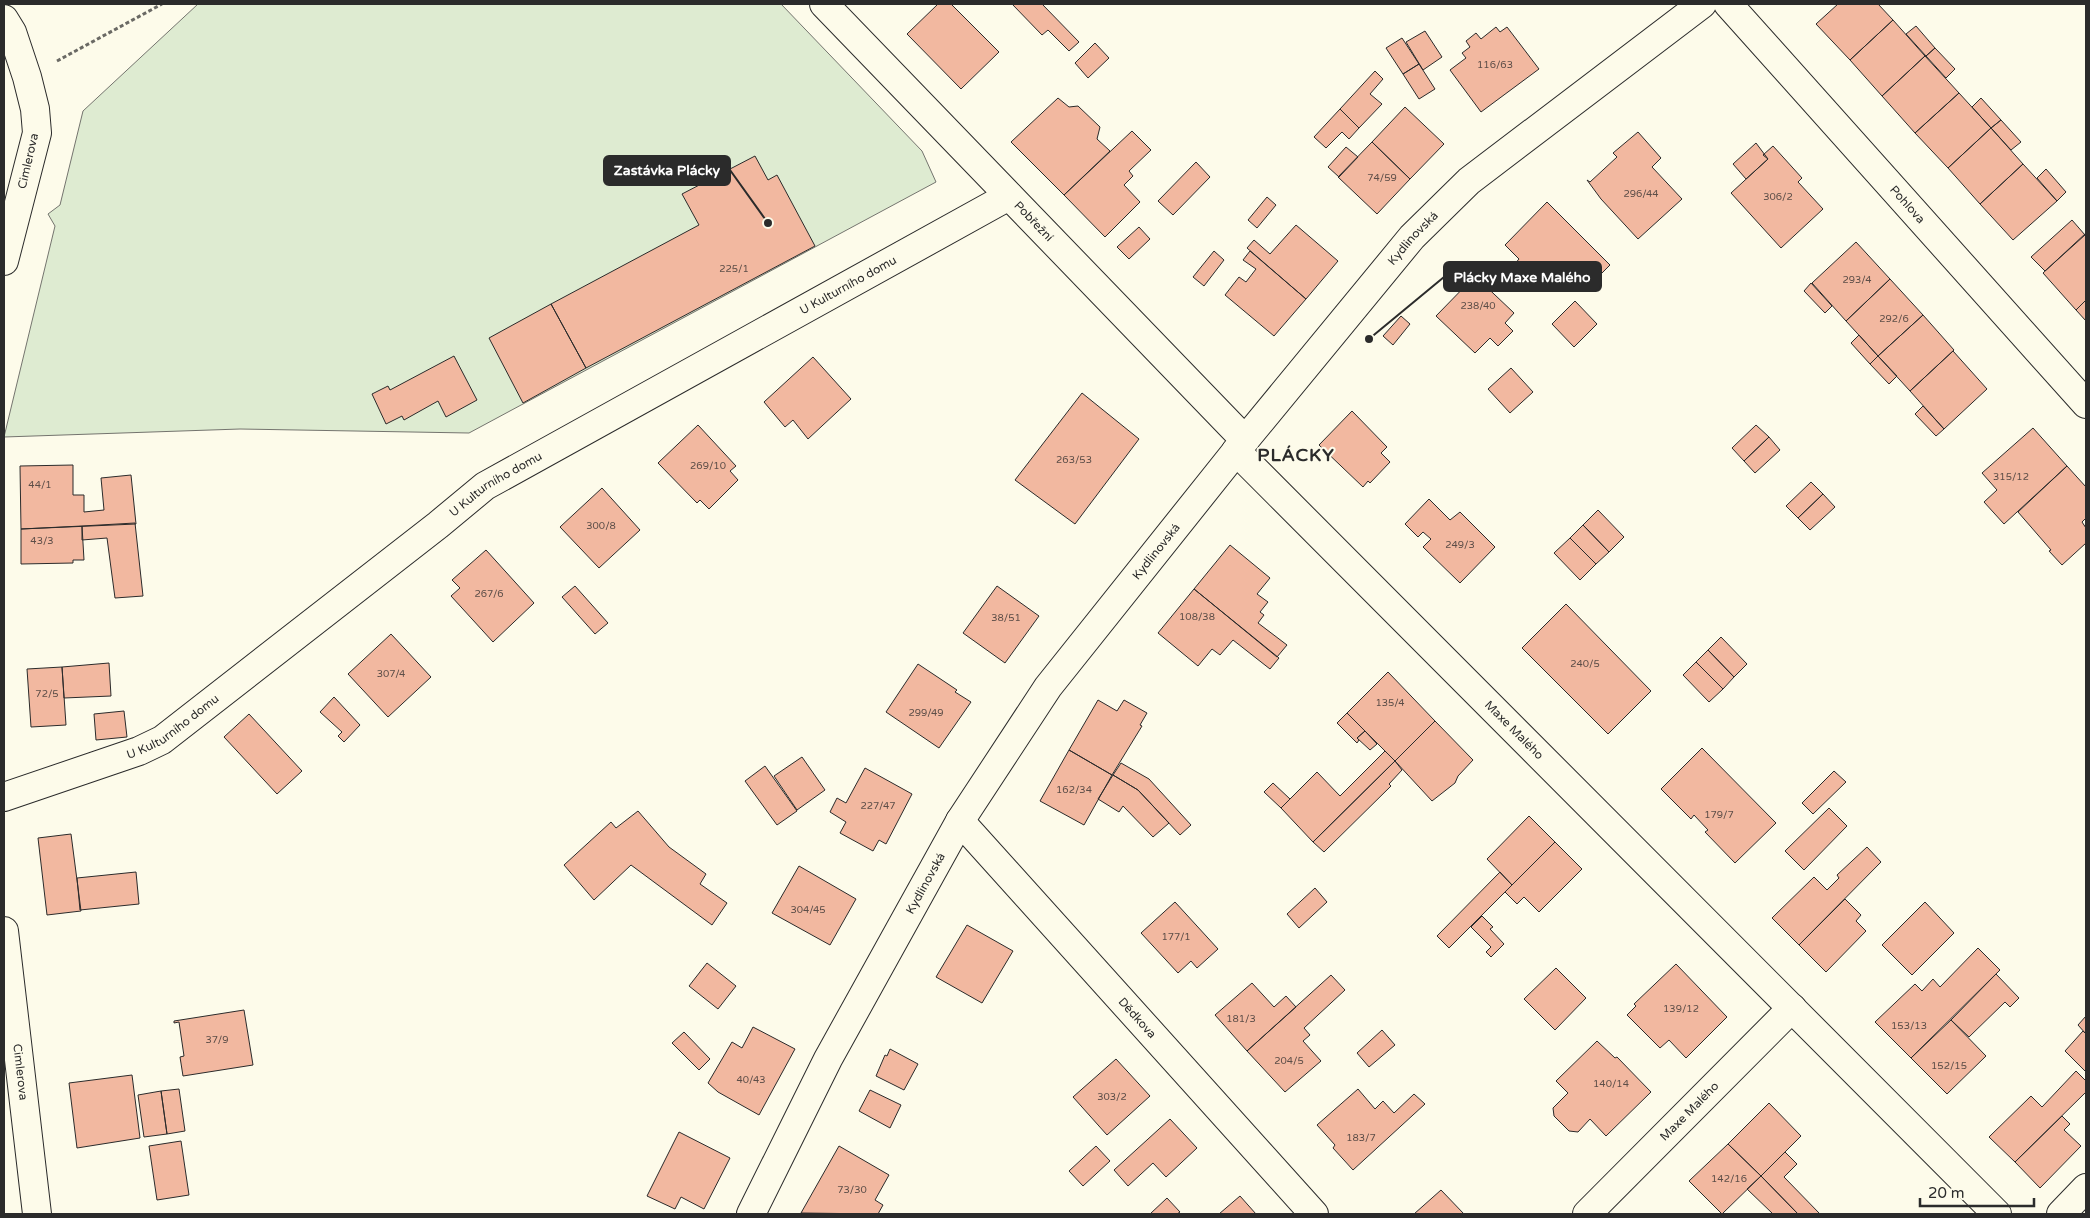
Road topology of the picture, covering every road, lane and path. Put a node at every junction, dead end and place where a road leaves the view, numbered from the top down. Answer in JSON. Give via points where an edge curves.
{"nodes":[{"id":1,"x":162,"y":4,"type":"edge"},
{"id":2,"x":824,"y":4,"type":"edge"},
{"id":3,"x":1702,"y":4,"type":"edge"},
{"id":4,"x":1728,"y":4,"type":"edge"},
{"id":5,"x":8,"y":25,"type":"edge"},
{"id":6,"x":27,"y":77,"type":"junction"},
{"id":7,"x":1010,"y":196,"type":"junction"},
{"id":8,"x":4,"y":261,"type":"edge"},
{"id":9,"x":2086,"y":404,"type":"edge"},
{"id":10,"x":1240,"y":445,"type":"junction"},
{"id":11,"x":4,"y":797,"type":"edge"},
{"id":12,"x":960,"y":821,"type":"junction"},
{"id":13,"x":4,"y":932,"type":"edge"},
{"id":14,"x":1792,"y":1008,"type":"junction"},
{"id":15,"x":2086,"y":1188,"type":"edge"},
{"id":16,"x":37,"y":1214,"type":"edge"},
{"id":17,"x":751,"y":1214,"type":"edge"},
{"id":18,"x":1314,"y":1214,"type":"edge"},
{"id":19,"x":1587,"y":1214,"type":"edge"},
{"id":20,"x":1997,"y":1214,"type":"edge"},
{"id":21,"x":2061,"y":1214,"type":"edge"}],
"edges":[{"from":1,"to":6,"type":"path"},
{"from":2,"to":7,"type":"street","name":"Pobřežní"},
{"from":3,"to":10,"type":"street","name":"Kydlinovská","via":[[1469,182],[1412,237]]},
{"from":4,"to":9,"type":"street","name":"Pohlova"},
{"from":5,"to":6,"type":"street","name":"Cimlerova"},
{"from":6,"to":8,"type":"street","name":"Cimlerova","via":[[35,108],[36,133]]},
{"from":7,"to":10,"type":"street","name":"Pobřežní"},
{"from":7,"to":11,"type":"street","name":"U Kulturního domu","via":[[485,486],[162,740],[140,751]]},
{"from":10,"to":12,"type":"street","name":"Kydlinovská","via":[[1048,687]]},
{"from":10,"to":14,"type":"street","name":"Maxe Malého"},
{"from":12,"to":17,"type":"street","name":"Kydlinovská","via":[[828,1059]]},
{"from":12,"to":18,"type":"street","name":"Dědkova"},
{"from":13,"to":16,"type":"street","name":"Cimlerova"},
{"from":14,"to":19,"type":"street","name":"Maxe Malého"},
{"from":14,"to":20,"type":"street","name":"Maxe Malého"},
{"from":15,"to":21,"type":"street"}]}
